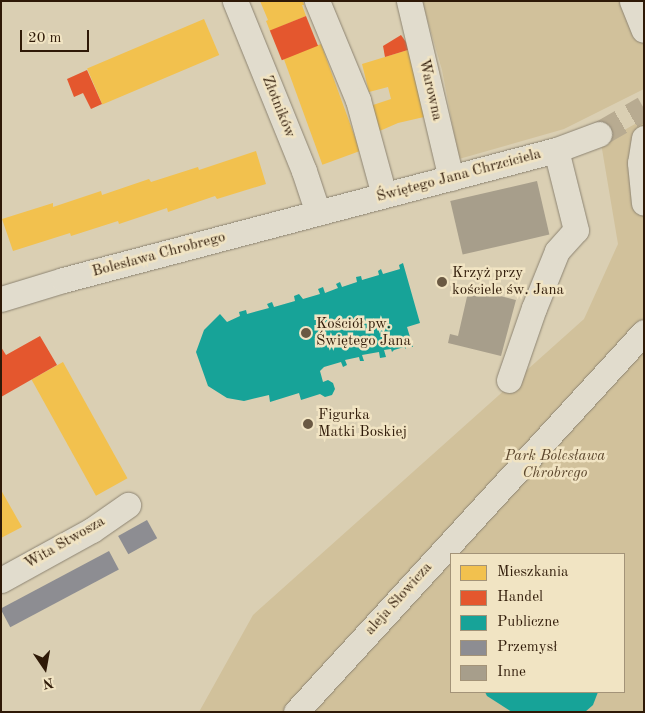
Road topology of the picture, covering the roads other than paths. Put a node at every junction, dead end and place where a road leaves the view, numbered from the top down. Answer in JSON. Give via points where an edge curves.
{"nodes":[{"id":1,"x":236,"y":1,"type":"edge"},
{"id":2,"x":317,"y":1,"type":"edge"},
{"id":3,"x":409,"y":1,"type":"edge"},
{"id":4,"x":632,"y":1,"type":"edge"},
{"id":5,"x":644,"y":30,"type":"edge"},
{"id":6,"x":599,"y":134,"type":"tunnel mouth"},
{"id":7,"x":644,"y":138,"type":"edge"},
{"id":8,"x":556,"y":150,"type":"junction"},
{"id":9,"x":451,"y":178,"type":"junction"},
{"id":10,"x":384,"y":195,"type":"junction"},
{"id":11,"x":644,"y":203,"type":"edge"},
{"id":12,"x":318,"y":213,"type":"junction"},
{"id":13,"x":2,"y":297,"type":"edge"},
{"id":14,"x":644,"y":332,"type":"edge"},
{"id":15,"x":509,"y":380,"type":"dead end"},
{"id":16,"x":128,"y":505,"type":"dead end"},
{"id":17,"x":1,"y":580,"type":"edge"},
{"id":18,"x":296,"y":712,"type":"edge"}],
"edges":[{"from":1,"to":12,"type":"street","name":"Złotników"},
{"from":2,"to":10,"type":"street","via":[[358,100]]},
{"from":3,"to":9,"type":"street","name":"Warowna"},
{"from":4,"to":5,"type":"street"},
{"from":6,"to":8,"type":"street","name":"Świętego Jana Chrzciciela"},
{"from":7,"to":11,"type":"street","via":[[640,163]]},
{"from":8,"to":9,"type":"street","name":"Świętego Jana Chrzciciela"},
{"from":8,"to":15,"type":"street","via":[[576,230],[557,252]]},
{"from":9,"to":10,"type":"street","name":"Świętego Jana Chrzciciela"},
{"from":10,"to":12,"type":"street","name":"Świętego Jana Chrzciciela"},
{"from":12,"to":13,"type":"street","name":"Bolesława Chrobrego"},
{"from":14,"to":18,"type":"street","name":"aleja Słowicza"},
{"from":16,"to":17,"type":"street","name":"Wita Stwosza","via":[[92,530]]}]}
